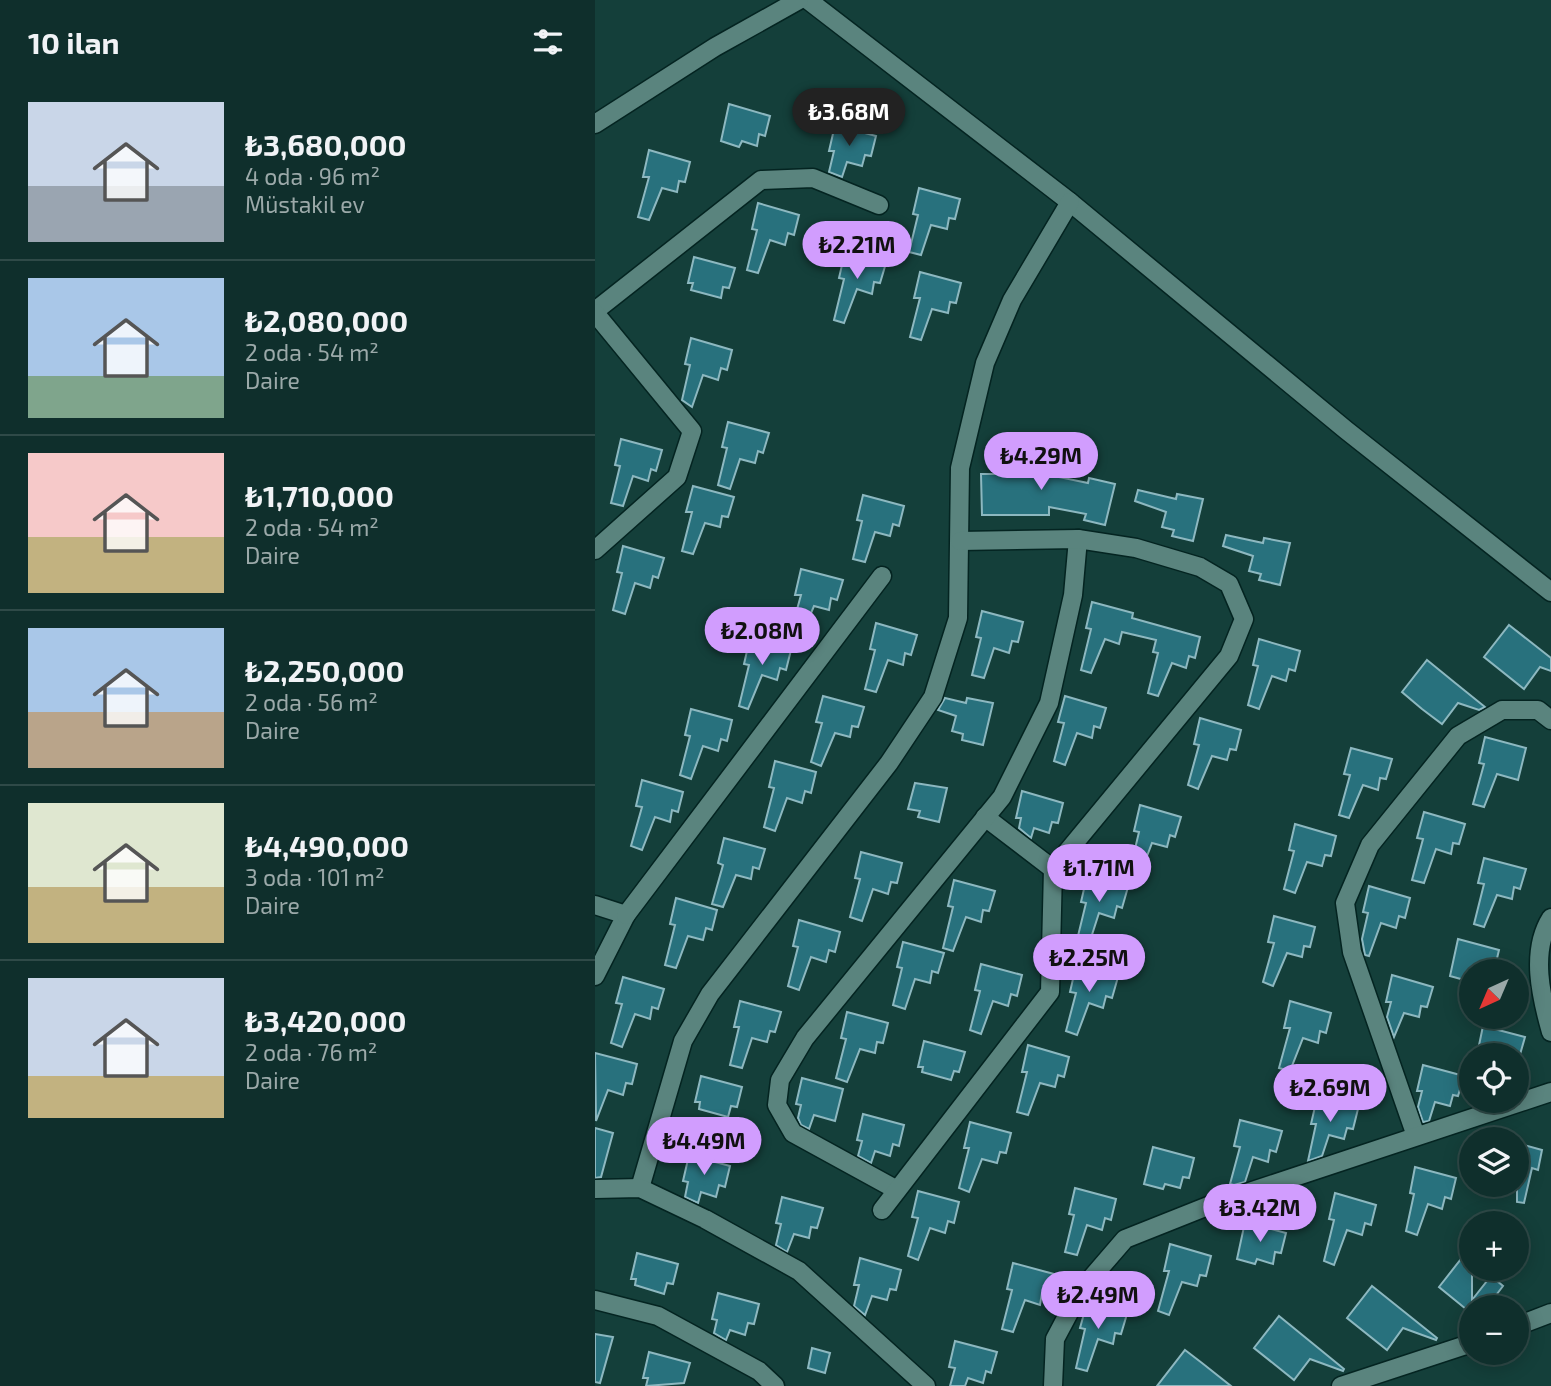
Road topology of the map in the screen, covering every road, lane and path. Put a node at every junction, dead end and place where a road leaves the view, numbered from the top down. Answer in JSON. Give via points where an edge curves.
{"nodes":[{"id":1,"x":799,"y":0,"type":"edge"},
{"id":2,"x":808,"y":0,"type":"edge"},
{"id":3,"x":595,"y":124,"type":"edge"},
{"id":4,"x":1070,"y":202,"type":"junction"},
{"id":5,"x":879,"y":205,"type":"dead end"},
{"id":6,"x":595,"y":312,"type":"edge"},
{"id":7,"x":1079,"y":539,"type":"junction"},
{"id":8,"x":960,"y":541,"type":"junction"},
{"id":9,"x":595,"y":550,"type":"edge"},
{"id":10,"x":882,"y":576,"type":"dead end"},
{"id":11,"x":1551,"y":592,"type":"edge"},
{"id":12,"x":1551,"y":720,"type":"edge"},
{"id":13,"x":985,"y":817,"type":"junction"},
{"id":14,"x":1053,"y":869,"type":"junction"},
{"id":15,"x":595,"y":905,"type":"edge"},
{"id":16,"x":626,"y":915,"type":"junction"},
{"id":17,"x":1551,"y":918,"type":"edge"},
{"id":18,"x":595,"y":975,"type":"edge"},
{"id":19,"x":1551,"y":1032,"type":"edge"},
{"id":20,"x":1551,"y":1092,"type":"edge"},
{"id":21,"x":1416,"y":1136,"type":"junction"},
{"id":22,"x":641,"y":1188,"type":"junction"},
{"id":23,"x":595,"y":1189,"type":"edge"},
{"id":24,"x":897,"y":1190,"type":"junction"},
{"id":25,"x":882,"y":1210,"type":"dead end"},
{"id":26,"x":595,"y":1300,"type":"edge"},
{"id":27,"x":1551,"y":1313,"type":"edge"},
{"id":28,"x":1529,"y":1321,"type":"edge"},
{"id":29,"x":1459,"y":1346,"type":"edge"},
{"id":30,"x":775,"y":1386,"type":"edge"},
{"id":31,"x":926,"y":1386,"type":"edge"},
{"id":32,"x":1053,"y":1386,"type":"edge"},
{"id":33,"x":1341,"y":1386,"type":"edge"}],
"edges":[{"from":1,"to":3,"type":"street"},
{"from":2,"to":4,"type":"street"},
{"from":4,"to":8,"type":"street","via":[[1012,300],[985,362],[960,468]]},
{"from":4,"to":11,"type":"street"},
{"from":5,"to":6,"type":"street","via":[[813,178],[761,180]]},
{"from":6,"to":9,"type":"street","via":[[692,431],[677,477]]},
{"from":7,"to":8,"type":"street"},
{"from":7,"to":13,"type":"street","via":[[1073,595],[1049,703],[1002,797]]},
{"from":7,"to":14,"type":"street","via":[[1136,548],[1200,567],[1229,584],[1244,619],[1229,656]]},
{"from":8,"to":22,"type":"street","via":[[958,618],[933,697],[889,763],[710,994],[683,1041]]},
{"from":10,"to":16,"type":"street"},
{"from":12,"to":21,"type":"street","via":[[1538,710],[1502,710],[1458,736],[1370,845],[1345,903],[1352,952]]},
{"from":13,"to":14,"type":"street"},
{"from":13,"to":24,"type":"street","via":[[806,1038],[780,1080],[777,1105],[793,1133]]},
{"from":14,"to":24,"type":"street","via":[[1050,992]]},
{"from":15,"to":16,"type":"street"},
{"from":16,"to":18,"type":"street"},
{"from":17,"to":19,"type":"street","via":[[1540,934],[1540,995]]},
{"from":20,"to":21,"type":"street"},
{"from":21,"to":32,"type":"street","via":[[1213,1204],[1125,1239],[1081,1290],[1055,1339]]},
{"from":22,"to":23,"type":"street"},
{"from":22,"to":31,"type":"street","via":[[799,1271]]},
{"from":24,"to":25,"type":"street"},
{"from":26,"to":30,"type":"street","via":[[658,1316],[759,1371]]},
{"from":27,"to":28,"type":"street"},
{"from":29,"to":33,"type":"street"}]}
